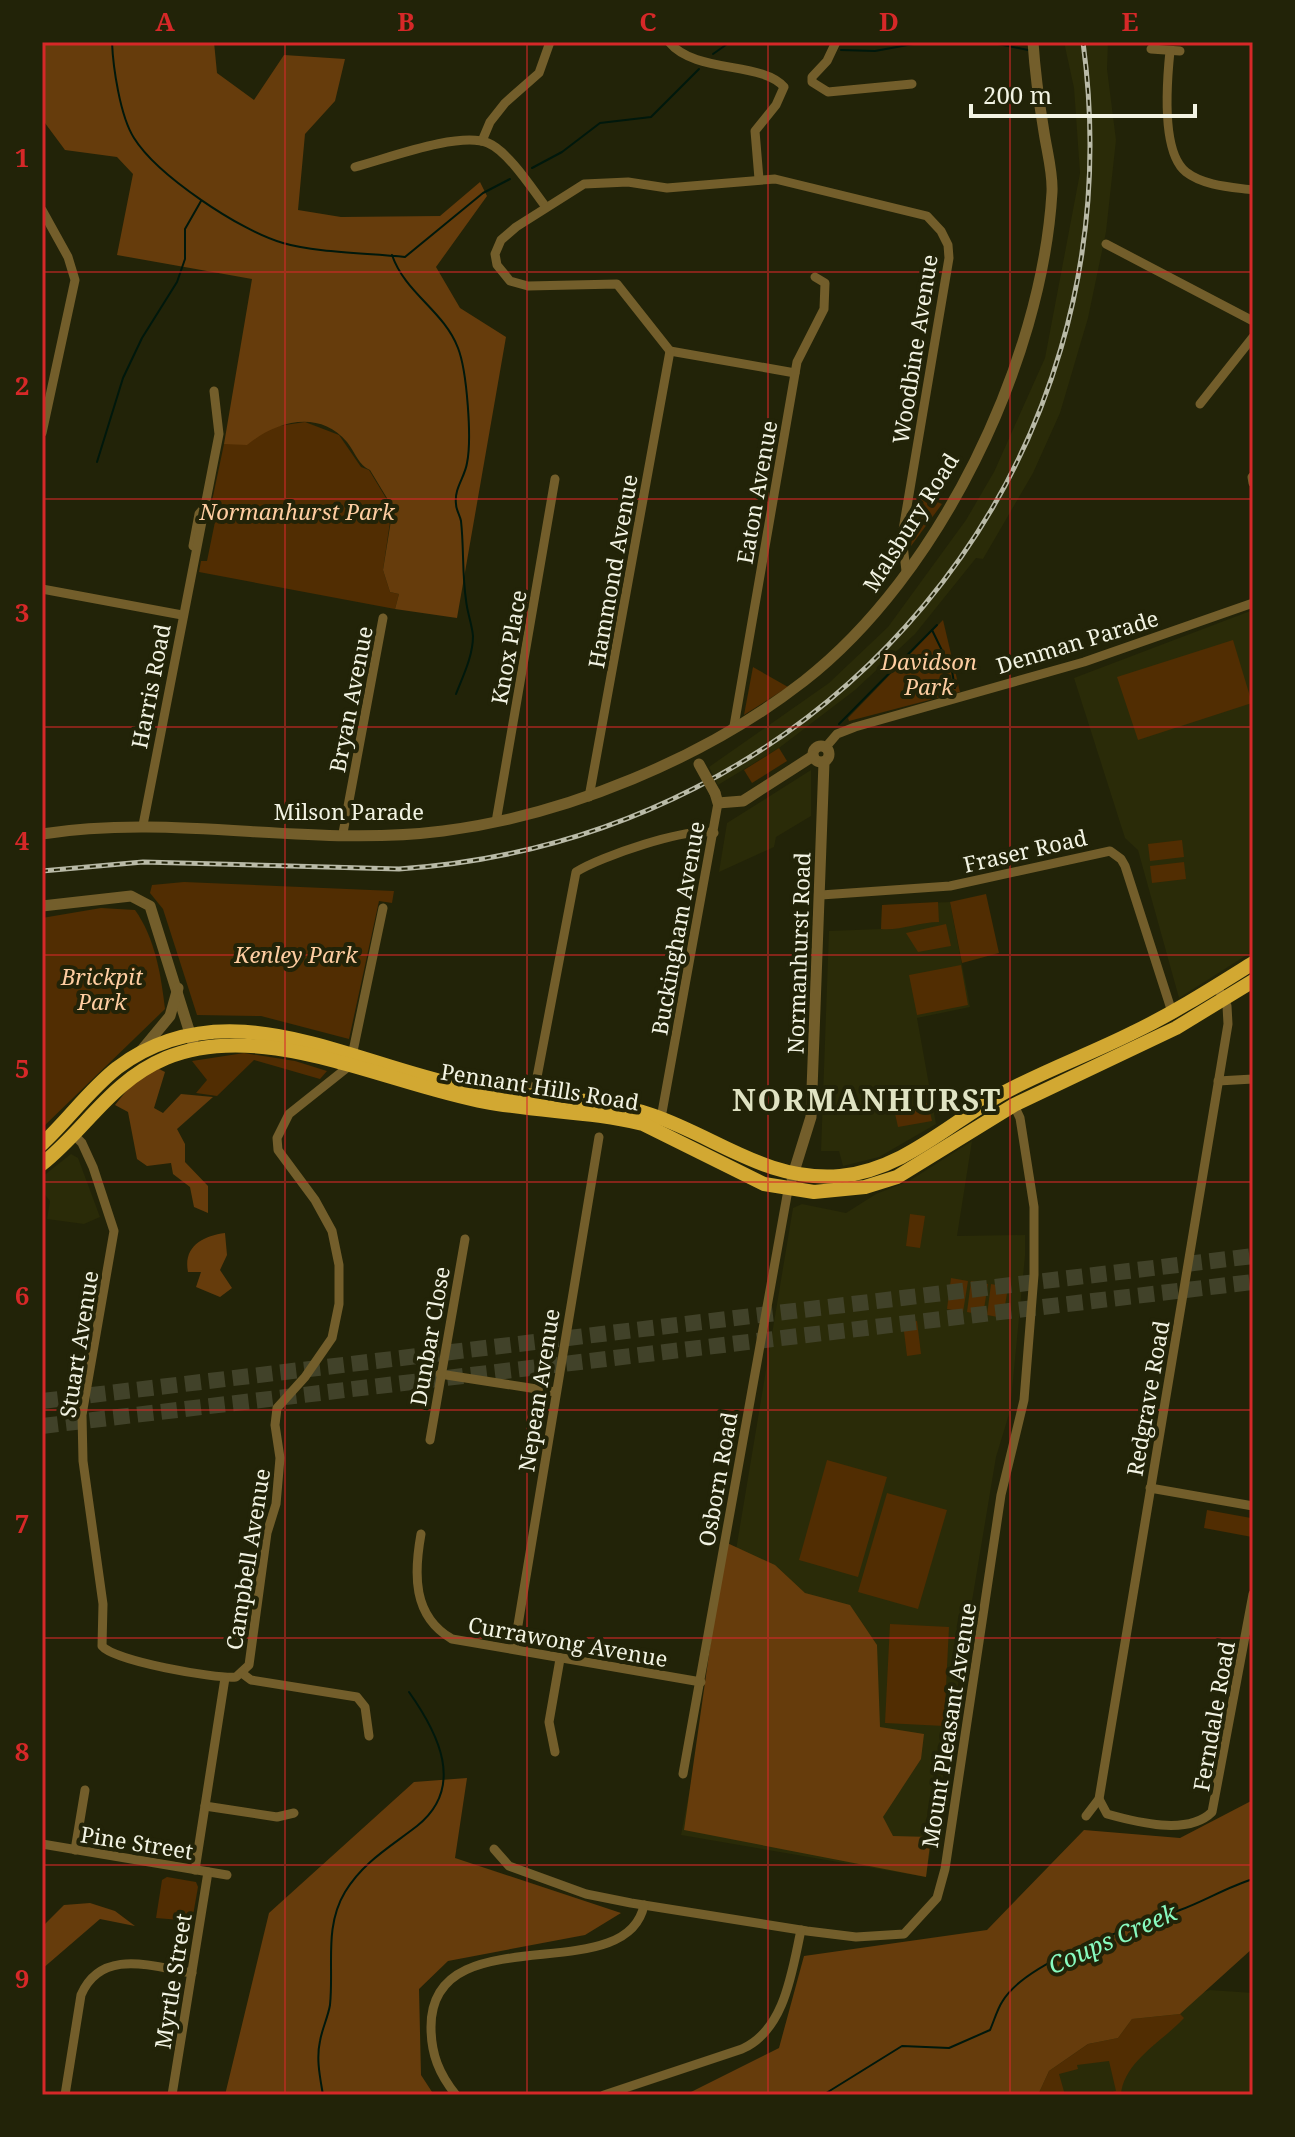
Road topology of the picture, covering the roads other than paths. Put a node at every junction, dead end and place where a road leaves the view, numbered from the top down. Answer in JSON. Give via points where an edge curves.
{"nodes":[{"id":1,"x":550,"y":42,"type":"edge"},
{"id":2,"x":669,"y":42,"type":"edge"},
{"id":3,"x":836,"y":42,"type":"edge"},
{"id":4,"x":1033,"y":42,"type":"edge"},
{"id":5,"x":1151,"y":49,"type":"dead end"},
{"id":6,"x":912,"y":84,"type":"dead end"},
{"id":7,"x":482,"y":141,"type":"junction"},
{"id":8,"x":355,"y":167,"type":"dead end"},
{"id":9,"x":759,"y":179,"type":"junction"},
{"id":10,"x":1253,"y":190,"type":"edge"},
{"id":11,"x":546,"y":207,"type":"junction"},
{"id":12,"x":42,"y":210,"type":"edge"},
{"id":13,"x":1106,"y":244,"type":"dead end"},
{"id":14,"x":815,"y":277,"type":"dead end"},
{"id":15,"x":1252,"y":320,"type":"edge"},
{"id":16,"x":1253,"y":337,"type":"edge"},
{"id":17,"x":670,"y":351,"type":"junction"},
{"id":18,"x":795,"y":373,"type":"junction"},
{"id":19,"x":214,"y":391,"type":"dead end"},
{"id":20,"x":1200,"y":404,"type":"dead end"},
{"id":21,"x":42,"y":433,"type":"edge"},
{"id":22,"x":555,"y":479,"type":"dead end"},
{"id":23,"x":906,"y":571,"type":"junction"},
{"id":24,"x":42,"y":589,"type":"edge"},
{"id":25,"x":1253,"y":603,"type":"edge"},
{"id":26,"x":182,"y":615,"type":"junction"},
{"id":27,"x":383,"y":618,"type":"dead end"},
{"id":28,"x":734,"y":726,"type":"junction"},
{"id":29,"x":825,"y":748,"type":"joint"},
{"id":30,"x":691,"y":750,"type":"junction"},
{"id":31,"x":818,"y":759,"type":"junction"},
{"id":32,"x":589,"y":797,"type":"junction"},
{"id":33,"x":716,"y":798,"type":"junction"},
{"id":34,"x":496,"y":822,"type":"junction"},
{"id":35,"x":143,"y":825,"type":"junction"},
{"id":36,"x":343,"y":833,"type":"junction"},
{"id":37,"x":714,"y":833,"type":"junction"},
{"id":38,"x":42,"y":834,"type":"edge"},
{"id":39,"x":821,"y":895,"type":"junction"},
{"id":40,"x":42,"y":906,"type":"edge"},
{"id":41,"x":383,"y":908,"type":"dead end"},
{"id":42,"x":1253,"y":963,"type":"edge"},
{"id":43,"x":1253,"y":981,"type":"edge"},
{"id":44,"x":1217,"y":986,"type":"junction"},
{"id":45,"x":178,"y":988,"type":"junction"},
{"id":46,"x":1224,"y":1000,"type":"junction"},
{"id":47,"x":1172,"y":1012,"type":"junction"},
{"id":48,"x":190,"y":1033,"type":"junction"},
{"id":49,"x":194,"y":1049,"type":"junction"},
{"id":50,"x":139,"y":1054,"type":"junction"},
{"id":51,"x":350,"y":1061,"type":"junction"},
{"id":52,"x":1253,"y":1079,"type":"edge"},
{"id":53,"x":1218,"y":1081,"type":"junction"},
{"id":54,"x":1006,"y":1091,"type":"junction"},
{"id":55,"x":533,"y":1098,"type":"junction"},
{"id":56,"x":1014,"y":1105,"type":"junction"},
{"id":57,"x":661,"y":1118,"type":"junction"},
{"id":58,"x":68,"y":1128,"type":"junction"},
{"id":59,"x":599,"y":1137,"type":"dead end"},
{"id":60,"x":42,"y":1144,"type":"edge"},
{"id":61,"x":42,"y":1164,"type":"edge"},
{"id":62,"x":794,"y":1174,"type":"junction"},
{"id":63,"x":788,"y":1190,"type":"junction"},
{"id":64,"x":465,"y":1239,"type":"dead end"},
{"id":65,"x":440,"y":1374,"type":"junction"},
{"id":66,"x":556,"y":1392,"type":"junction"},
{"id":67,"x":430,"y":1440,"type":"dead end"},
{"id":68,"x":1150,"y":1488,"type":"junction"},
{"id":69,"x":1253,"y":1506,"type":"edge"},
{"id":70,"x":421,"y":1534,"type":"dead end"},
{"id":71,"x":1253,"y":1594,"type":"edge"},
{"id":72,"x":1248,"y":1648,"type":"edge"},
{"id":73,"x":514,"y":1649,"type":"junction"},
{"id":74,"x":560,"y":1659,"type":"junction"},
{"id":75,"x":243,"y":1674,"type":"junction"},
{"id":76,"x":225,"y":1678,"type":"junction"},
{"id":77,"x":701,"y":1682,"type":"junction"},
{"id":78,"x":369,"y":1736,"type":"dead end"},
{"id":79,"x":555,"y":1752,"type":"dead end"},
{"id":80,"x":683,"y":1774,"type":"dead end"},
{"id":81,"x":85,"y":1790,"type":"dead end"},
{"id":82,"x":1099,"y":1799,"type":"junction"},
{"id":83,"x":205,"y":1806,"type":"junction"},
{"id":84,"x":294,"y":1813,"type":"dead end"},
{"id":85,"x":1086,"y":1816,"type":"dead end"},
{"id":86,"x":42,"y":1844,"type":"edge"},
{"id":87,"x":494,"y":1849,"type":"dead end"},
{"id":88,"x":75,"y":1850,"type":"junction"},
{"id":89,"x":195,"y":1870,"type":"junction"},
{"id":90,"x":208,"y":1872,"type":"junction"},
{"id":91,"x":227,"y":1875,"type":"dead end"},
{"id":92,"x":644,"y":1905,"type":"junction"},
{"id":93,"x":801,"y":1930,"type":"junction"},
{"id":94,"x":192,"y":1973,"type":"junction"},
{"id":95,"x":65,"y":2095,"type":"edge"},
{"id":96,"x":172,"y":2095,"type":"edge"},
{"id":97,"x":456,"y":2095,"type":"edge"},
{"id":98,"x":604,"y":2095,"type":"edge"}],
"edges":[{"from":1,"to":7,"type":"street","via":[[539,73],[505,103]]},
{"from":2,"to":9,"type":"street","via":[[691,58],[770,77],[784,87],[755,131]]},
{"from":3,"to":6,"type":"street","via":[[812,82],[828,92]]},
{"from":4,"to":23,"type":"street","name":"Malsbury Road","via":[[1053,188],[1039,283],[1010,386],[957,494]]},
{"from":5,"to":10,"type":"street","via":[[1175,51],[1167,79],[1170,145],[1176,160],[1200,179]]},
{"from":7,"to":8,"type":"street","via":[[462,140]]},
{"from":7,"to":11,"type":"street","via":[[506,158]]},
{"from":9,"to":11,"type":"street","name":"Woodbine Avenue","via":[[667,188],[600,180]]},
{"from":9,"to":23,"type":"street","name":"Woodbine Avenue","via":[[927,216],[948,245],[902,536]]},
{"from":11,"to":17,"type":"street","name":"Woodbine Avenue","via":[[501,240],[495,254],[510,281],[528,286],[617,284]]},
{"from":12,"to":21,"type":"street","via":[[75,280]]},
{"from":13,"to":15,"type":"street"},
{"from":14,"to":18,"type":"street","name":"Eaton Avenue","via":[[825,283],[827,296]]},
{"from":16,"to":20,"type":"street"},
{"from":17,"to":18,"type":"street"},
{"from":17,"to":32,"type":"street","name":"Hammond Avenue"},
{"from":18,"to":28,"type":"street","name":"Eaton Avenue"},
{"from":19,"to":26,"type":"street","name":"Harris Road","via":[[219,434]]},
{"from":22,"to":34,"type":"street","name":"Knox Place"},
{"from":23,"to":28,"type":"street","name":"Malsbury Road","via":[[877,612],[815,671]]},
{"from":24,"to":26,"type":"street"},
{"from":25,"to":29,"type":"street","name":"Denman Parade","via":[[1084,662],[855,727],[837,734]]},
{"from":26,"to":35,"type":"street","name":"Harris Road"},
{"from":27,"to":36,"type":"street","name":"Bryan Avenue"},
{"from":28,"to":30,"type":"street","name":"Malsbury Road"},
{"from":29,"to":31,"type":"street","via":[[816,748]]},
{"from":30,"to":32,"type":"street","name":"Milson Parade"},
{"from":30,"to":33,"type":"street","name":"Buckingham Avenue","bridge":true},
{"from":31,"to":33,"type":"street","via":[[743,801]]},
{"from":31,"to":39,"type":"street","name":"Normanhurst Road"},
{"from":32,"to":34,"type":"street","name":"Milson Parade"},
{"from":33,"to":37,"type":"street","name":"Buckingham Avenue"},
{"from":34,"to":36,"type":"street","name":"Milson Parade","via":[[427,832]]},
{"from":35,"to":36,"type":"street","name":"Milson Parade"},
{"from":35,"to":38,"type":"street","name":"Milson Parade"},
{"from":37,"to":55,"type":"street","via":[[695,830],[581,868],[573,880]]},
{"from":37,"to":57,"type":"street","name":"Buckingham Avenue"},
{"from":39,"to":47,"type":"street","name":"Fraser Road","via":[[950,886],[1110,851],[1125,866]]},
{"from":39,"to":62,"type":"street","name":"Normanhurst Road","via":[[811,1117]]},
{"from":40,"to":45,"type":"street","via":[[131,896],[142,900],[156,917]]},
{"from":41,"to":51,"type":"street"},
{"from":42,"to":44,"type":"highway","name":"Pennant Hills Road"},
{"from":43,"to":46,"type":"highway","name":"Pennant Hills Road"},
{"from":44,"to":46,"type":"street","name":"Redgrave Road"},
{"from":44,"to":47,"type":"highway","name":"Pennant Hills Road"},
{"from":45,"to":48,"type":"street"},
{"from":45,"to":50,"type":"street","via":[[170,1016]]},
{"from":46,"to":53,"type":"street","name":"Redgrave Road","via":[[1228,1018]]},
{"from":46,"to":56,"type":"highway","name":"Pennant Hills Road"},
{"from":47,"to":54,"type":"highway","name":"Pennant Hills Road"},
{"from":48,"to":49,"type":"street"},
{"from":48,"to":50,"type":"highway","name":"Pennant Hills Road"},
{"from":48,"to":51,"type":"highway","name":"Pennant Hills Road","via":[[252,1029]]},
{"from":49,"to":51,"type":"highway","name":"Pennant Hills Road","via":[[268,1045]]},
{"from":49,"to":58,"type":"highway","name":"Pennant Hills Road","via":[[130,1077]]},
{"from":50,"to":58,"type":"highway","name":"Pennant Hills Road","via":[[102,1080]]},
{"from":51,"to":55,"type":"highway","name":"Pennant Hills Road"},
{"from":51,"to":63,"type":"highway","name":"Pennant Hills Road","via":[[490,1103],[643,1124],[745,1176]]},
{"from":51,"to":75,"type":"street","name":"Campbell Avenue","via":[[289,1114],[277,1138],[278,1150],[332,1231],[339,1304],[332,1338],[277,1408],[276,1504],[267,1533],[249,1665]]},
{"from":52,"to":53,"type":"street"},
{"from":53,"to":68,"type":"street","name":"Redgrave Road"},
{"from":54,"to":56,"type":"street","name":"Mount Pleasant Avenue"},
{"from":54,"to":62,"type":"highway","name":"Pennant Hills Road","via":[[891,1163],[837,1176]]},
{"from":55,"to":57,"type":"highway","name":"Pennant Hills Road","via":[[626,1108]]},
{"from":56,"to":63,"type":"highway","name":"Pennant Hills Road","via":[[897,1177],[837,1191]]},
{"from":56,"to":93,"type":"street","name":"Mount Pleasant Avenue","via":[[1034,1207],[1025,1385],[1001,1495],[945,1869],[937,1898],[904,1934],[856,1937]]},
{"from":57,"to":62,"type":"highway","name":"Pennant Hills Road","via":[[747,1161]]},
{"from":58,"to":60,"type":"highway","name":"Pennant Hills Road"},
{"from":58,"to":61,"type":"highway","name":"Pennant Hills Road"},
{"from":58,"to":76,"type":"street","name":"Stuart Avenue","via":[[93,1167],[114,1231],[82,1415],[102,1643],[108,1652]]},
{"from":59,"to":66,"type":"street","name":"Nepean Avenue"},
{"from":62,"to":63,"type":"street","name":"Normanhurst Road"},
{"from":63,"to":77,"type":"street","name":"Osborn Road"},
{"from":64,"to":65,"type":"street","name":"Dunbar Close"},
{"from":65,"to":66,"type":"street"},
{"from":65,"to":67,"type":"street","name":"Dunbar Close"},
{"from":66,"to":73,"type":"street","name":"Nepean Avenue"},
{"from":68,"to":69,"type":"street"},
{"from":68,"to":82,"type":"street","name":"Redgrave Road"},
{"from":70,"to":73,"type":"street","name":"Currawong Avenue","via":[[415,1576],[429,1619],[452,1639]]},
{"from":71,"to":72,"type":"street","name":"Ferndale Road"},
{"from":72,"to":82,"type":"street","name":"Ferndale Road","via":[[1209,1816],[1183,1825],[1148,1822],[1107,1814]]},
{"from":73,"to":74,"type":"street","name":"Currawong Avenue"},
{"from":74,"to":77,"type":"street","name":"Currawong Avenue"},
{"from":74,"to":79,"type":"street","via":[[549,1722]]},
{"from":75,"to":76,"type":"street","name":"Campbell Avenue"},
{"from":75,"to":78,"type":"street","via":[[251,1680],[357,1697],[365,1707]]},
{"from":76,"to":83,"type":"street"},
{"from":77,"to":80,"type":"street","name":"Osborn Road"},
{"from":81,"to":88,"type":"street"},
{"from":82,"to":85,"type":"street","name":"Redgrave Road"},
{"from":83,"to":84,"type":"street","via":[[277,1817]]},
{"from":83,"to":89,"type":"street"},
{"from":86,"to":88,"type":"street","name":"Pine Street"},
{"from":87,"to":92,"type":"street","name":"Mount Pleasant Avenue","via":[[509,1866],[586,1894]]},
{"from":88,"to":89,"type":"street","name":"Pine Street"},
{"from":89,"to":90,"type":"street","name":"Pine Street"},
{"from":90,"to":91,"type":"street","name":"Pine Street"},
{"from":90,"to":94,"type":"street","name":"Myrtle Street"},
{"from":92,"to":93,"type":"street","name":"Mount Pleasant Avenue"},
{"from":92,"to":97,"type":"street","via":[[637,1925],[612,1939],[573,1953],[474,1966],[442,1987],[433,2005],[431,2034],[437,2067]]},
{"from":93,"to":98,"type":"street","via":[[782,2003],[761,2039]]},
{"from":94,"to":95,"type":"street","via":[[120,1963],[87,1981]]},
{"from":94,"to":96,"type":"street","name":"Myrtle Street"}]}
